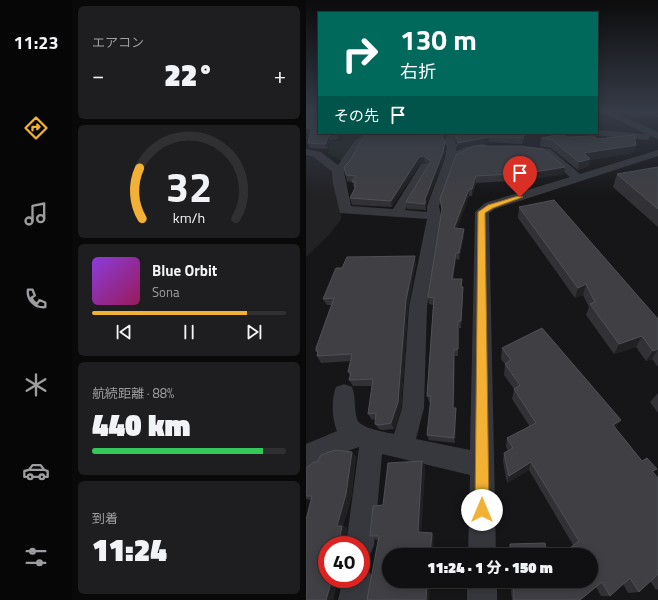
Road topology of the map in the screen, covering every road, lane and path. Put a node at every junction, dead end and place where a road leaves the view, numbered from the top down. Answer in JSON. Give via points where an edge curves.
{"nodes":[{"id":1,"x":363,"y":139,"type":"edge"},
{"id":2,"x":451,"y":139,"type":"edge"},
{"id":3,"x":496,"y":148,"type":"edge"},
{"id":4,"x":510,"y":148,"type":"edge"},
{"id":5,"x":306,"y":152,"type":"edge"},
{"id":6,"x":658,"y":153,"type":"edge"},
{"id":7,"x":450,"y":158,"type":"junction"},
{"id":8,"x":425,"y":166,"type":"dead end"},
{"id":9,"x":338,"y":171,"type":"junction"},
{"id":10,"x":579,"y":179,"type":"junction"},
{"id":11,"x":398,"y":213,"type":"junction"},
{"id":12,"x":434,"y":216,"type":"junction"},
{"id":13,"x":344,"y":394,"type":"dead end"},
{"id":14,"x":364,"y":438,"type":"junction"},
{"id":15,"x":402,"y":448,"type":"junction"},
{"id":16,"x":306,"y":461,"type":"edge"},
{"id":17,"x":482,"y":465,"type":"junction"},
{"id":18,"x":360,"y":536,"type":"edge"},
{"id":19,"x":482,"y":548,"type":"edge"},
{"id":20,"x":356,"y":588,"type":"edge"},
{"id":21,"x":482,"y":588,"type":"edge"},
{"id":22,"x":353,"y":600,"type":"edge"},
{"id":23,"x":482,"y":600,"type":"edge"}],
"edges":[{"from":1,"to":9,"type":"street"},
{"from":2,"to":7,"type":"street"},
{"from":3,"to":7,"type":"street","via":[[472,148]]},
{"from":4,"to":10,"type":"street","via":[[546,151]]},
{"from":5,"to":9,"type":"street","via":[[317,154]]},
{"from":6,"to":10,"type":"street"},
{"from":7,"to":12,"type":"street","via":[[433,206]]},
{"from":8,"to":11,"type":"street"},
{"from":9,"to":11,"type":"street","via":[[345,210]]},
{"from":10,"to":17,"type":"street","via":[[490,206],[482,212]]},
{"from":11,"to":12,"type":"street"},
{"from":12,"to":15,"type":"street","via":[[418,307],[413,408]]},
{"from":13,"to":14,"type":"street","via":[[346,425]]},
{"from":14,"to":15,"type":"street"},
{"from":14,"to":16,"type":"street","via":[[317,450]]},
{"from":14,"to":18,"type":"street"},
{"from":15,"to":17,"type":"street"},
{"from":17,"to":19,"type":"street"},
{"from":20,"to":22,"type":"street"},
{"from":21,"to":23,"type":"street"}]}
